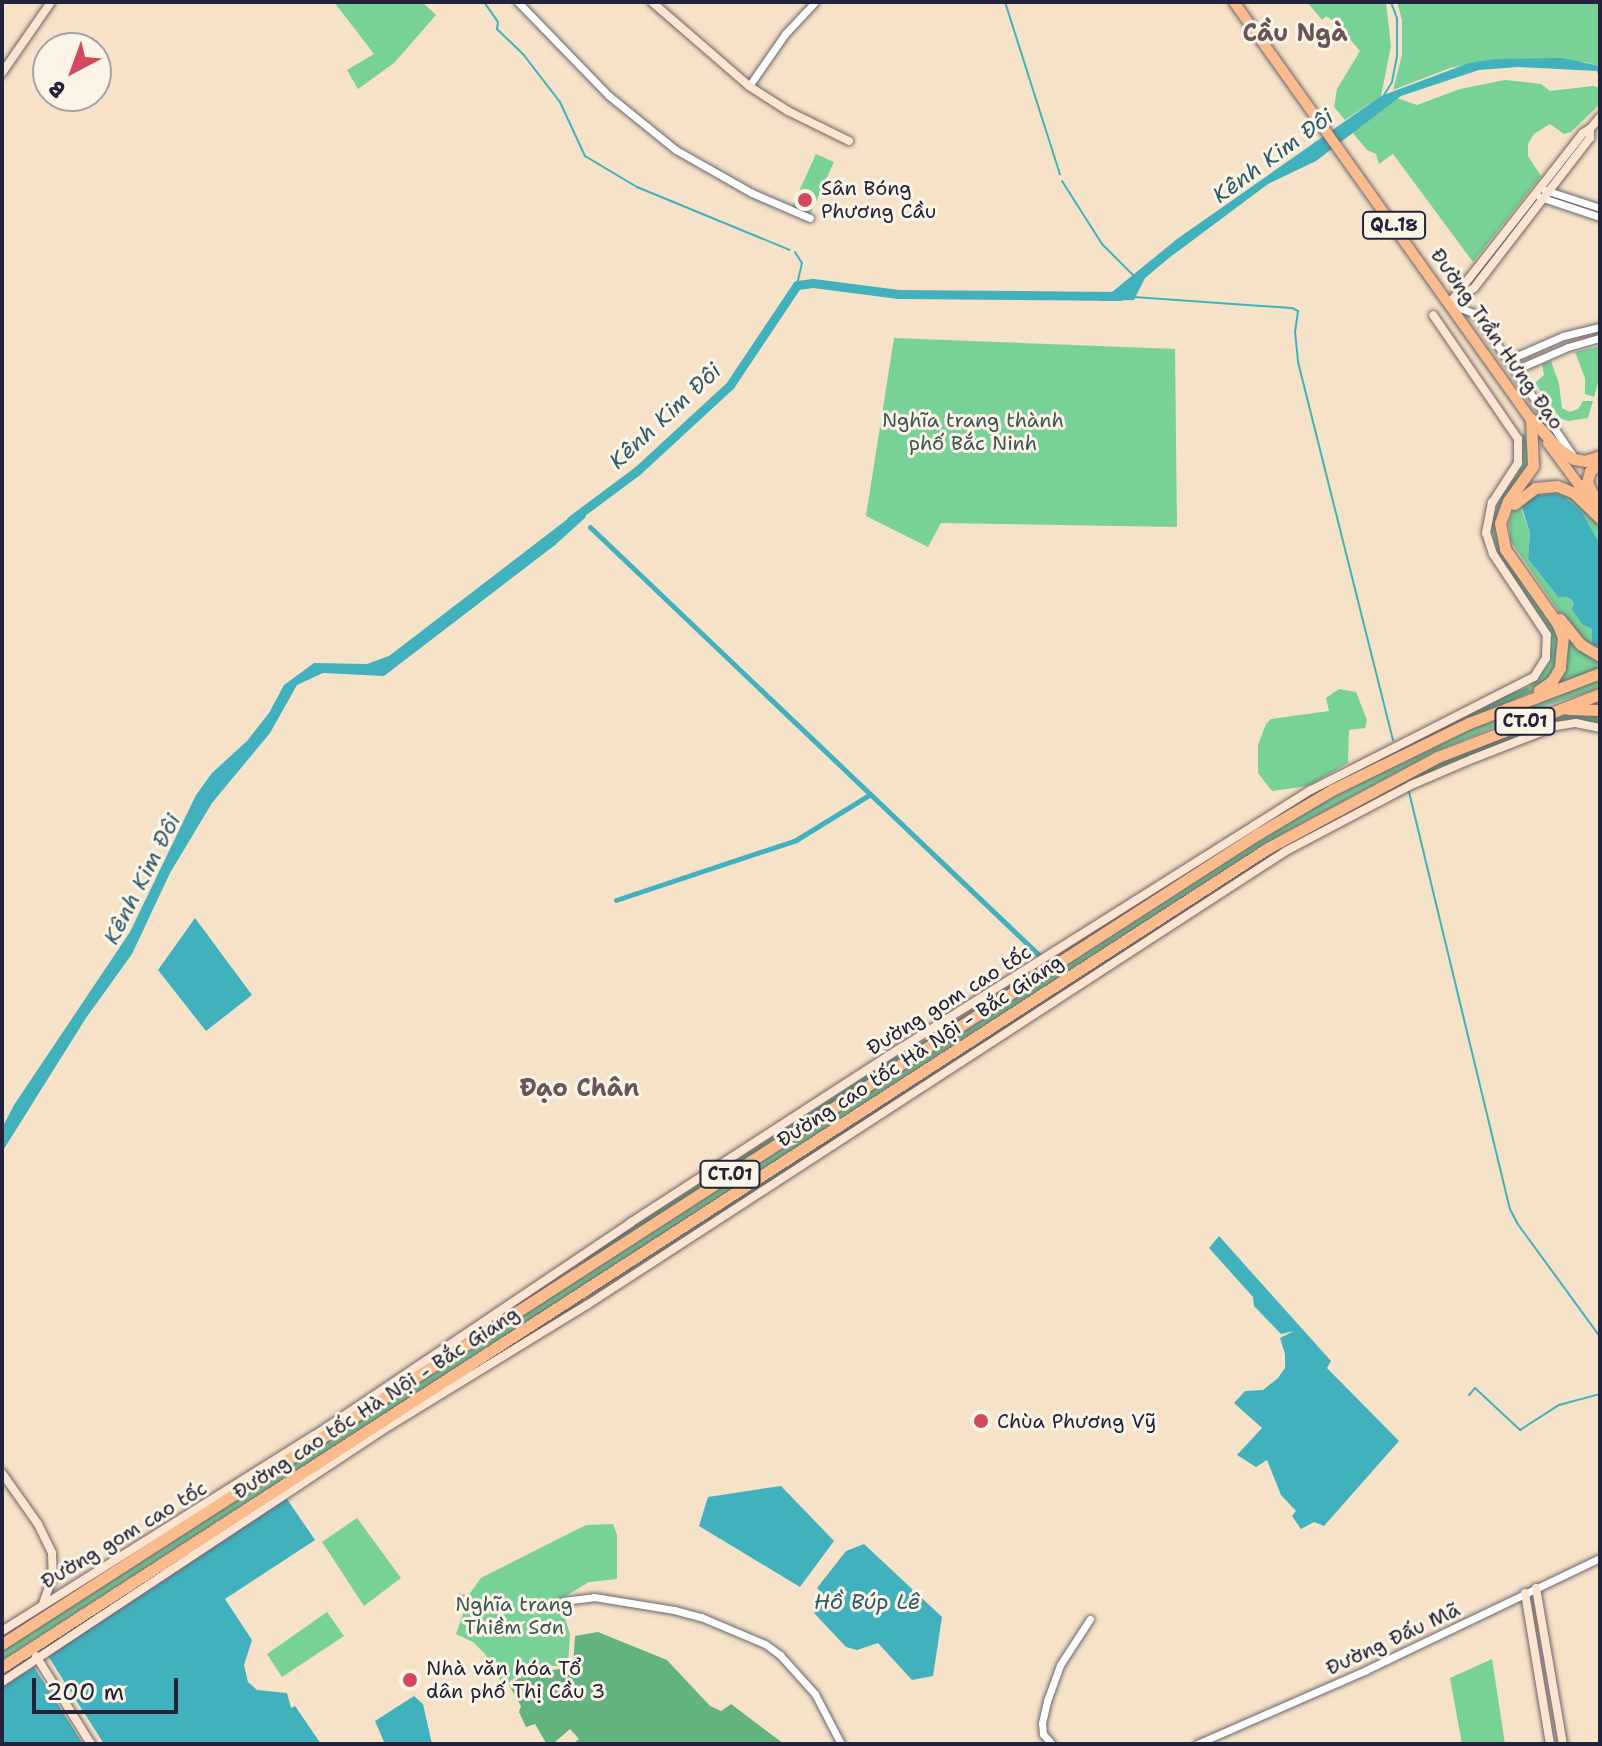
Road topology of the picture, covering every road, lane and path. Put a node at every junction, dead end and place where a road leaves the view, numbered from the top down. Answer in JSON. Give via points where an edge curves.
{"nodes":[{"id":1,"x":51,"y":2,"type":"edge"},
{"id":2,"x":518,"y":2,"type":"edge"},
{"id":3,"x":652,"y":2,"type":"edge"},
{"id":4,"x":815,"y":2,"type":"edge"},
{"id":5,"x":1234,"y":2,"type":"edge"},
{"id":6,"x":2,"y":73,"type":"edge"},
{"id":7,"x":749,"y":86,"type":"junction"},
{"id":8,"x":1600,"y":117,"type":"edge"},
{"id":9,"x":849,"y":141,"type":"dead end"},
{"id":10,"x":1542,"y":193,"type":"junction"},
{"id":11,"x":1600,"y":208,"type":"edge"},
{"id":12,"x":1600,"y":217,"type":"edge"},
{"id":13,"x":810,"y":218,"type":"dead end"},
{"id":14,"x":1449,"y":304,"type":"junction"},
{"id":15,"x":1433,"y":315,"type":"dead end"},
{"id":16,"x":1600,"y":327,"type":"edge"},
{"id":17,"x":1563,"y":336,"type":"junction"},
{"id":18,"x":1600,"y":338,"type":"edge"},
{"id":19,"x":1568,"y":347,"type":"junction"},
{"id":20,"x":1508,"y":360,"type":"junction"},
{"id":21,"x":1515,"y":370,"type":"junction"},
{"id":22,"x":1530,"y":418,"type":"junction"},
{"id":23,"x":1600,"y":456,"type":"edge"},
{"id":24,"x":1585,"y":461,"type":"junction"},
{"id":25,"x":1600,"y":463,"type":"edge"},
{"id":26,"x":1600,"y":514,"type":"edge"},
{"id":27,"x":1600,"y":656,"type":"edge"},
{"id":28,"x":1600,"y":673,"type":"edge"},
{"id":29,"x":1600,"y":694,"type":"edge"},
{"id":30,"x":1600,"y":710,"type":"edge"},
{"id":31,"x":1469,"y":723,"type":"junction"},
{"id":32,"x":1600,"y":728,"type":"edge"},
{"id":33,"x":1451,"y":751,"type":"junction"},
{"id":34,"x":2,"y":1473,"type":"edge"},
{"id":35,"x":1600,"y":1558,"type":"edge"},
{"id":36,"x":1536,"y":1588,"type":"junction"},
{"id":37,"x":1525,"y":1593,"type":"junction"},
{"id":38,"x":563,"y":1601,"type":"dead end"},
{"id":39,"x":42,"y":1603,"type":"junction"},
{"id":40,"x":1090,"y":1619,"type":"dead end"},
{"id":41,"x":2,"y":1631,"type":"edge"},
{"id":42,"x":2,"y":1644,"type":"edge"},
{"id":43,"x":35,"y":1655,"type":"junction"},
{"id":44,"x":2,"y":1667,"type":"edge"},
{"id":45,"x":2,"y":1682,"type":"edge"},
{"id":46,"x":1560,"y":1725,"type":"junction"},
{"id":47,"x":1547,"y":1728,"type":"junction"},
{"id":48,"x":91,"y":1744,"type":"edge"},
{"id":49,"x":841,"y":1744,"type":"edge"},
{"id":50,"x":1052,"y":1744,"type":"edge"},
{"id":51,"x":1197,"y":1744,"type":"edge"},
{"id":52,"x":1550,"y":1744,"type":"edge"},
{"id":53,"x":1563,"y":1744,"type":"edge"}],
"edges":[{"from":1,"to":6,"type":"main road"},
{"from":2,"to":13,"type":"street","via":[[608,95],[676,150]]},
{"from":3,"to":7,"type":"main road"},
{"from":4,"to":7,"type":"street"},
{"from":5,"to":14,"type":"highway","name":"Đường Trần Hưng Đạo","number":"QL.18"},
{"from":7,"to":9,"type":"main road"},
{"from":8,"to":10,"type":"main road"},
{"from":10,"to":11,"type":"street"},
{"from":10,"to":12,"type":"street"},
{"from":10,"to":14,"type":"main road"},
{"from":14,"to":20,"type":"street","via":[[1476,314]]},
{"from":14,"to":22,"type":"highway","name":"Đường Trần Hưng Đạo","number":"QL.18"},
{"from":15,"to":39,"type":"main road","name":"Đường gom cao tốc","via":[[1518,439],[1518,463],[1492,503],[1486,533],[1493,554],[1546,629],[1548,651],[1534,677],[1311,790],[711,1170],[293,1449]]},
{"from":16,"to":17,"type":"street"},
{"from":17,"to":19,"type":"street"},
{"from":17,"to":20,"type":"street"},
{"from":18,"to":19,"type":"street"},
{"from":19,"to":21,"type":"street"},
{"from":20,"to":21,"type":"street"},
{"from":21,"to":24,"type":"street","via":[[1571,453]]},
{"from":22,"to":24,"type":"highway","number":"QL.18","via":[[1560,450]]},
{"from":22,"to":26,"type":"highway","name":"Đường Trần Hưng Đạo","number":"QL.18"},
{"from":22,"to":31,"type":"highway","via":[[1533,466],[1504,508],[1500,533],[1507,553],[1560,628],[1563,659],[1549,684]]},
{"from":23,"to":24,"type":"highway"},
{"from":25,"to":26,"type":"highway","via":[[1587,482]]},
{"from":26,"to":27,"type":"highway","via":[[1570,490],[1540,486],[1513,505],[1506,534],[1510,548],[1565,627]]},
{"from":28,"to":31,"type":"highway","name":"Đường cao tốc Hà Nội - Bắc Giang","number":"CT.01"},
{"from":29,"to":33,"type":"highway","name":"Đường cao tốc Hà Nội - Bắc Giang","number":"CT.01"},
{"from":30,"to":33,"type":"highway","via":[[1562,710]]},
{"from":31,"to":42,"type":"highway","name":"Đường cao tốc Hà Nội - Bắc Giang","number":"CT.01","via":[[1332,790],[1258,834]]},
{"from":32,"to":43,"type":"main road","via":[[1556,726],[1411,785],[1286,851],[641,1271],[381,1431]]},
{"from":33,"to":44,"type":"highway","name":"Đường cao tốc Hà Nội - Bắc Giang","number":"CT.01","via":[[1255,856]]},
{"from":34,"to":39,"type":"main road","via":[[52,1553],[53,1576]]},
{"from":35,"to":36,"type":"street","name":"Đường Đấu Mã"},
{"from":36,"to":37,"type":"street","name":"Đường Đấu Mã"},
{"from":36,"to":46,"type":"main road"},
{"from":37,"to":47,"type":"main road"},
{"from":37,"to":51,"type":"street","name":"Đường Đấu Mã"},
{"from":38,"to":49,"type":"street","via":[[594,1597],[674,1610],[765,1644],[815,1694]]},
{"from":39,"to":41,"type":"main road","name":"Đường gom cao tốc","via":[[17,1626]]},
{"from":40,"to":50,"type":"street","via":[[1060,1665],[1047,1701],[1043,1734]]},
{"from":43,"to":45,"type":"main road"},
{"from":43,"to":48,"type":"main road"},
{"from":46,"to":47,"type":"main road"},
{"from":46,"to":53,"type":"main road"},
{"from":47,"to":52,"type":"main road"}]}
